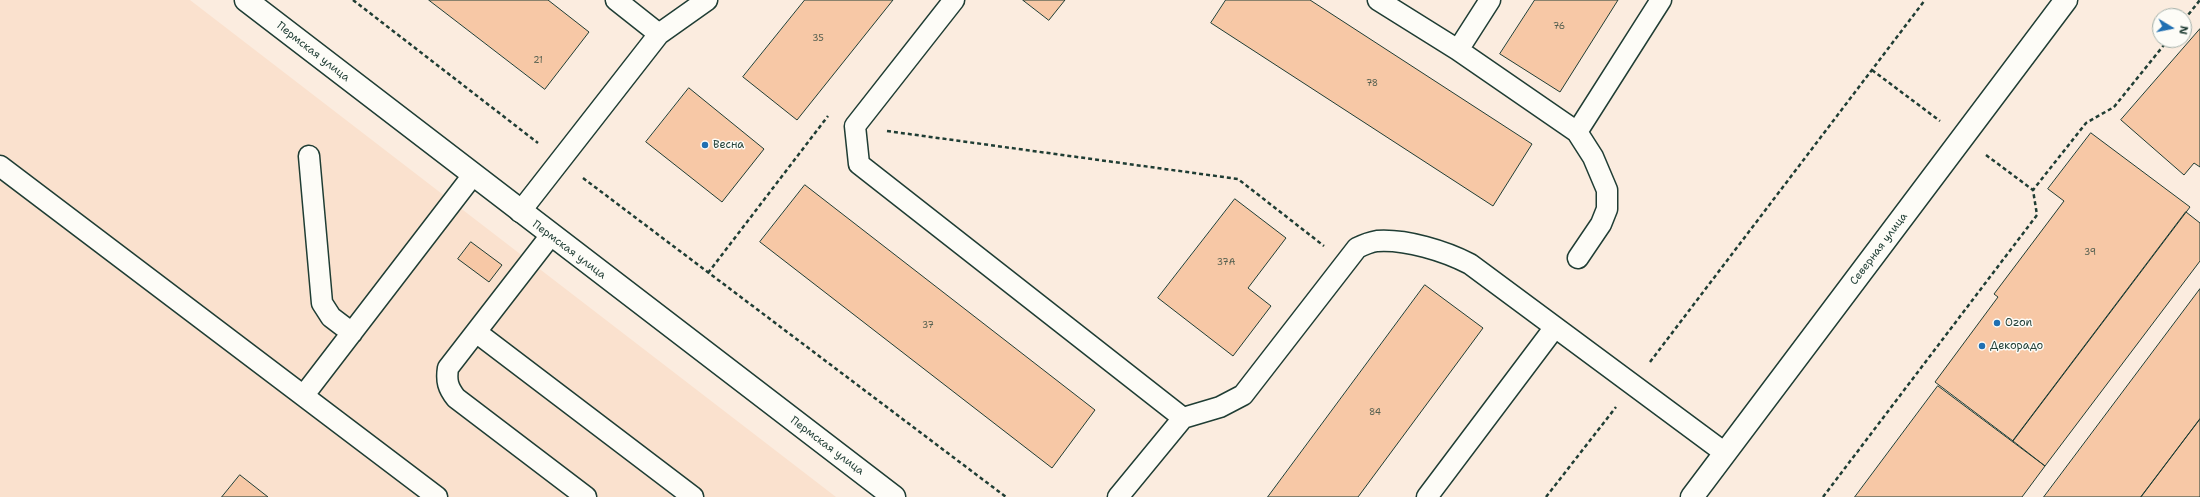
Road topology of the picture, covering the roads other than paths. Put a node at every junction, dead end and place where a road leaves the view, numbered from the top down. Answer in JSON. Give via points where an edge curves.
{"nodes":[{"id":1,"x":246,"y":0,"type":"edge"},
{"id":2,"x":616,"y":0,"type":"edge"},
{"id":3,"x":707,"y":0,"type":"edge"},
{"id":4,"x":954,"y":0,"type":"edge"},
{"id":5,"x":1378,"y":0,"type":"edge"},
{"id":6,"x":1490,"y":0,"type":"edge"},
{"id":7,"x":1661,"y":0,"type":"edge"},
{"id":8,"x":2066,"y":0,"type":"edge"},
{"id":9,"x":659,"y":34,"type":"junction"},
{"id":10,"x":1458,"y":50,"type":"junction"},
{"id":11,"x":1577,"y":132,"type":"junction"},
{"id":12,"x":309,"y":156,"type":"dead end"},
{"id":13,"x":0,"y":166,"type":"edge"},
{"id":14,"x":473,"y":175,"type":"junction"},
{"id":15,"x":520,"y":212,"type":"junction"},
{"id":16,"x":551,"y":235,"type":"junction"},
{"id":17,"x":1578,"y":258,"type":"dead end"},
{"id":18,"x":1555,"y":327,"type":"junction"},
{"id":19,"x":476,"y":332,"type":"junction"},
{"id":20,"x":352,"y":333,"type":"junction"},
{"id":21,"x":304,"y":396,"type":"junction"},
{"id":22,"x":1183,"y":418,"type":"junction"},
{"id":23,"x":1725,"y":453,"type":"junction"},
{"id":24,"x":437,"y":497,"type":"edge"},
{"id":25,"x":586,"y":497,"type":"edge"},
{"id":26,"x":693,"y":497,"type":"edge"},
{"id":27,"x":894,"y":497,"type":"edge"},
{"id":28,"x":1118,"y":497,"type":"edge"},
{"id":29,"x":1427,"y":497,"type":"edge"},
{"id":30,"x":1692,"y":497,"type":"edge"}],
"edges":[{"from":1,"to":14,"type":"street","name":"Пермская улица"},
{"from":2,"to":9,"type":"lane"},
{"from":3,"to":9,"type":"lane"},
{"from":4,"to":22,"type":"lane","via":[[855,126],[859,164]]},
{"from":5,"to":10,"type":"lane"},
{"from":6,"to":10,"type":"lane"},
{"from":7,"to":11,"type":"lane"},
{"from":8,"to":23,"type":"street","name":"Северная улица"},
{"from":9,"to":15,"type":"lane"},
{"from":10,"to":11,"type":"lane"},
{"from":11,"to":17,"type":"lane","via":[[1593,157],[1607,190],[1607,210],[1601,224]]},
{"from":12,"to":20,"type":"lane","via":[[322,303],[331,317]]},
{"from":13,"to":21,"type":"lane"},
{"from":14,"to":15,"type":"street","name":"Пермская улица"},
{"from":14,"to":20,"type":"lane"},
{"from":15,"to":16,"type":"street","name":"Пермская улица"},
{"from":16,"to":19,"type":"lane"},
{"from":16,"to":27,"type":"street","name":"Пермская улица"},
{"from":18,"to":22,"type":"lane","via":[[1470,264],[1453,255],[1396,242],[1376,241],[1357,248],[1243,394],[1220,407]]},
{"from":18,"to":23,"type":"lane"},
{"from":18,"to":29,"type":"lane"},
{"from":19,"to":25,"type":"lane","via":[[448,368],[446,380],[450,390],[456,398]]},
{"from":19,"to":26,"type":"lane"},
{"from":20,"to":21,"type":"lane"},
{"from":21,"to":24,"type":"lane"},
{"from":22,"to":28,"type":"lane"},
{"from":23,"to":30,"type":"street","name":"Северная улица"}]}
